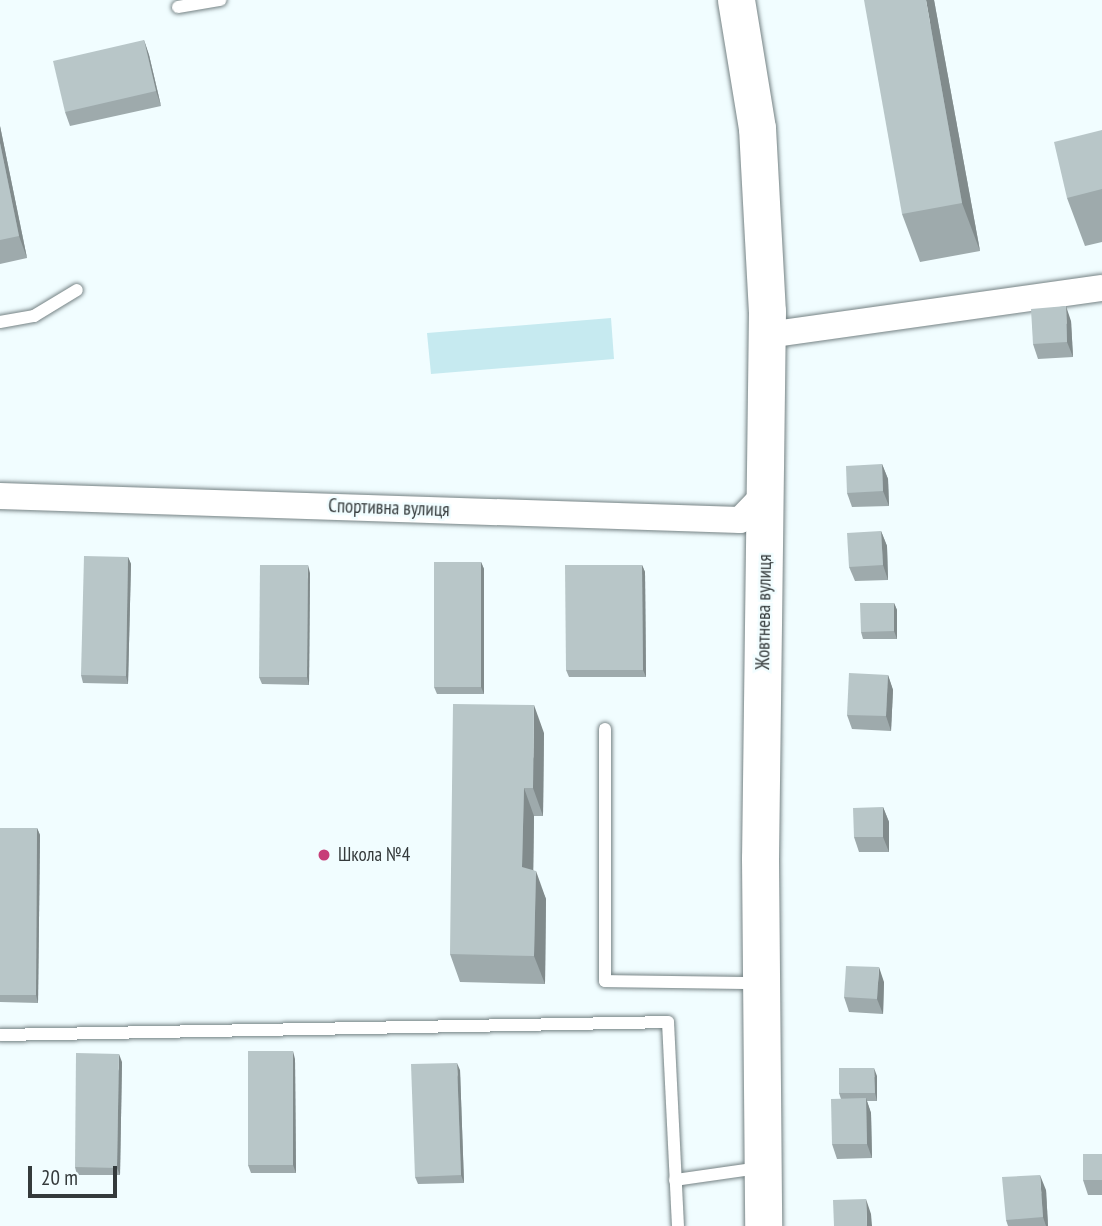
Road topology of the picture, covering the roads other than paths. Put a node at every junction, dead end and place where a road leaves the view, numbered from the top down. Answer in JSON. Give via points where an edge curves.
{"nodes":[{"id":1,"x":220,"y":0,"type":"edge"},
{"id":2,"x":736,"y":0,"type":"edge"},
{"id":3,"x":178,"y":7,"type":"dead end"},
{"id":4,"x":1102,"y":288,"type":"edge"},
{"id":5,"x":77,"y":290,"type":"dead end"},
{"id":6,"x":0,"y":322,"type":"edge"},
{"id":7,"x":767,"y":335,"type":"junction"},
{"id":8,"x":766,"y":493,"type":"junction"},
{"id":9,"x":0,"y":496,"type":"edge"},
{"id":10,"x":605,"y":729,"type":"dead end"},
{"id":11,"x":761,"y":984,"type":"junction"},
{"id":12,"x":0,"y":1035,"type":"edge"},
{"id":13,"x":762,"y":1167,"type":"junction"},
{"id":14,"x":675,"y":1180,"type":"junction"},
{"id":15,"x":678,"y":1226,"type":"edge"},
{"id":16,"x":763,"y":1226,"type":"edge"}],
"edges":[{"from":1,"to":3,"type":"lane"},
{"from":2,"to":7,"type":"main road","name":"Жовтнева вулиця","via":[[757,128]]},
{"from":4,"to":7,"type":"street"},
{"from":5,"to":6,"type":"lane","via":[[34,316]]},
{"from":7,"to":8,"type":"main road","name":"Жовтнева вулиця"},
{"from":8,"to":9,"type":"street","name":"Спортивна вулиця","via":[[740,520]]},
{"from":8,"to":11,"type":"main road","name":"Жовтнева вулиця"},
{"from":10,"to":11,"type":"lane","via":[[605,981]]},
{"from":11,"to":13,"type":"main road","name":"Жовтнева вулиця"},
{"from":12,"to":14,"type":"lane","via":[[668,1022]]},
{"from":13,"to":14,"type":"lane"},
{"from":13,"to":16,"type":"main road","name":"Жовтнева вулиця"},
{"from":14,"to":15,"type":"lane"}]}
